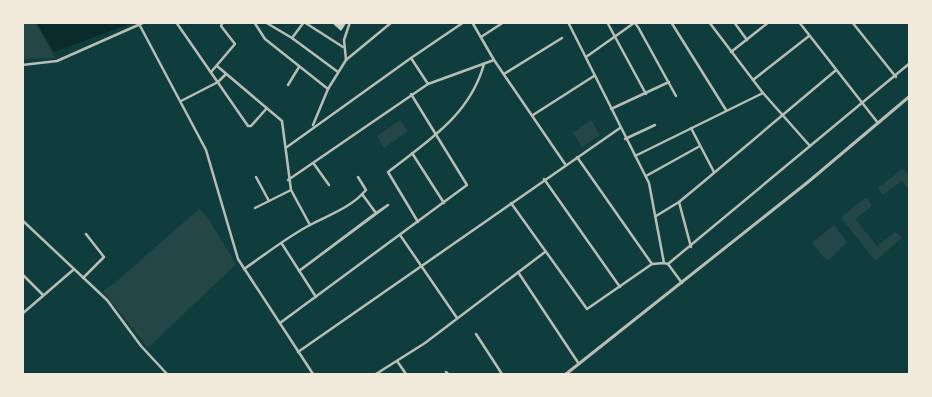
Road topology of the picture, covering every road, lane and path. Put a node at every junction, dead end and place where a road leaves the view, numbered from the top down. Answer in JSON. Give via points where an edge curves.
{"nodes":[{"id":1,"x":145,"y":22,"type":"edge"},
{"id":2,"x":176,"y":22,"type":"edge"},
{"id":3,"x":223,"y":22,"type":"edge"},
{"id":4,"x":254,"y":22,"type":"edge"},
{"id":5,"x":265,"y":22,"type":"edge"},
{"id":6,"x":304,"y":22,"type":"edge"},
{"id":7,"x":350,"y":22,"type":"edge"},
{"id":8,"x":392,"y":22,"type":"edge"},
{"id":9,"x":464,"y":22,"type":"edge"},
{"id":10,"x":472,"y":22,"type":"edge"},
{"id":11,"x":504,"y":22,"type":"edge"},
{"id":12,"x":568,"y":22,"type":"edge"},
{"id":13,"x":607,"y":22,"type":"edge"},
{"id":14,"x":671,"y":22,"type":"edge"},
{"id":15,"x":709,"y":22,"type":"edge"},
{"id":16,"x":734,"y":22,"type":"edge"},
{"id":17,"x":799,"y":22,"type":"edge"},
{"id":18,"x":852,"y":22,"type":"edge"},
{"id":19,"x":634,"y":23,"type":"edge"},
{"id":20,"x":769,"y":23,"type":"edge"},
{"id":21,"x":139,"y":24,"type":"edge"},
{"id":22,"x":809,"y":36,"type":"junction"},
{"id":23,"x":481,"y":37,"type":"junction"},
{"id":24,"x":615,"y":37,"type":"junction"},
{"id":25,"x":292,"y":38,"type":"junction"},
{"id":26,"x":562,"y":38,"type":"dead end"},
{"id":27,"x":747,"y":40,"type":"junction"},
{"id":28,"x":344,"y":47,"type":"junction"},
{"id":29,"x":731,"y":52,"type":"junction"},
{"id":30,"x":586,"y":56,"type":"junction"},
{"id":31,"x":411,"y":58,"type":"junction"},
{"id":32,"x":346,"y":60,"type":"junction"},
{"id":33,"x":494,"y":60,"type":"junction"},
{"id":34,"x":910,"y":63,"type":"edge"},
{"id":35,"x":484,"y":64,"type":"junction"},
{"id":36,"x":22,"y":65,"type":"edge"},
{"id":37,"x":217,"y":66,"type":"junction"},
{"id":38,"x":299,"y":67,"type":"junction"},
{"id":39,"x":834,"y":71,"type":"junction"},
{"id":40,"x":211,"y":72,"type":"junction"},
{"id":41,"x":339,"y":72,"type":"junction"},
{"id":42,"x":226,"y":74,"type":"junction"},
{"id":43,"x":504,"y":74,"type":"junction"},
{"id":44,"x":594,"y":76,"type":"junction"},
{"id":45,"x":896,"y":77,"type":"junction"},
{"id":46,"x":753,"y":81,"type":"junction"},
{"id":47,"x":218,"y":82,"type":"junction"},
{"id":48,"x":669,"y":82,"type":"junction"},
{"id":49,"x":428,"y":84,"type":"junction"},
{"id":50,"x":288,"y":85,"type":"dead end"},
{"id":51,"x":328,"y":89,"type":"junction"},
{"id":52,"x":763,"y":93,"type":"junction"},
{"id":53,"x":412,"y":94,"type":"junction"},
{"id":54,"x":646,"y":94,"type":"junction"},
{"id":55,"x":676,"y":96,"type":"dead end"},
{"id":56,"x":910,"y":96,"type":"edge"},
{"id":57,"x":181,"y":101,"type":"junction"},
{"id":58,"x":861,"y":104,"type":"junction"},
{"id":59,"x":267,"y":108,"type":"junction"},
{"id":60,"x":612,"y":109,"type":"junction"},
{"id":61,"x":726,"y":110,"type":"junction"},
{"id":62,"x":782,"y":113,"type":"junction"},
{"id":63,"x":533,"y":115,"type":"junction"},
{"id":64,"x":878,"y":123,"type":"junction"},
{"id":65,"x":655,"y":124,"type":"dead end"},
{"id":66,"x":313,"y":127,"type":"junction"},
{"id":67,"x":620,"y":128,"type":"junction"},
{"id":68,"x":691,"y":128,"type":"junction"},
{"id":69,"x":437,"y":134,"type":"junction"},
{"id":70,"x":625,"y":139,"type":"junction"},
{"id":71,"x":700,"y":146,"type":"junction"},
{"id":72,"x":810,"y":146,"type":"junction"},
{"id":73,"x":287,"y":147,"type":"junction"},
{"id":74,"x":412,"y":153,"type":"junction"},
{"id":75,"x":576,"y":156,"type":"junction"},
{"id":76,"x":635,"y":156,"type":"junction"},
{"id":77,"x":314,"y":164,"type":"junction"},
{"id":78,"x":565,"y":164,"type":"junction"},
{"id":79,"x":714,"y":172,"type":"junction"},
{"id":80,"x":646,"y":176,"type":"junction"},
{"id":81,"x":256,"y":177,"type":"dead end"},
{"id":82,"x":358,"y":177,"type":"dead end"},
{"id":83,"x":288,"y":180,"type":"junction"},
{"id":84,"x":544,"y":180,"type":"junction"},
{"id":85,"x":329,"y":185,"type":"dead end"},
{"id":86,"x":291,"y":190,"type":"junction"},
{"id":87,"x":362,"y":194,"type":"junction"},
{"id":88,"x":269,"y":201,"type":"junction"},
{"id":89,"x":444,"y":202,"type":"junction"},
{"id":90,"x":679,"y":202,"type":"junction"},
{"id":91,"x":511,"y":203,"type":"junction"},
{"id":92,"x":255,"y":208,"type":"dead end"},
{"id":93,"x":376,"y":213,"type":"junction"},
{"id":94,"x":656,"y":216,"type":"junction"},
{"id":95,"x":22,"y":220,"type":"edge"},
{"id":96,"x":418,"y":222,"type":"junction"},
{"id":97,"x":310,"y":225,"type":"junction"},
{"id":98,"x":86,"y":234,"type":"dead end"},
{"id":99,"x":400,"y":235,"type":"junction"},
{"id":100,"x":282,"y":244,"type":"junction"},
{"id":101,"x":691,"y":247,"type":"junction"},
{"id":102,"x":546,"y":252,"type":"junction"},
{"id":103,"x":664,"y":262,"type":"junction"},
{"id":104,"x":652,"y":264,"type":"junction"},
{"id":105,"x":668,"y":264,"type":"junction"},
{"id":106,"x":420,"y":267,"type":"junction"},
{"id":107,"x":244,"y":269,"type":"junction"},
{"id":108,"x":73,"y":270,"type":"junction"},
{"id":109,"x":299,"y":270,"type":"junction"},
{"id":110,"x":518,"y":272,"type":"junction"},
{"id":111,"x":22,"y":274,"type":"edge"},
{"id":112,"x":83,"y":278,"type":"junction"},
{"id":113,"x":682,"y":283,"type":"junction"},
{"id":114,"x":620,"y":287,"type":"junction"},
{"id":115,"x":42,"y":295,"type":"junction"},
{"id":116,"x":316,"y":297,"type":"junction"},
{"id":117,"x":22,"y":314,"type":"edge"},
{"id":118,"x":456,"y":318,"type":"junction"},
{"id":119,"x":280,"y":323,"type":"junction"},
{"id":120,"x":476,"y":334,"type":"dead end"},
{"id":121,"x":298,"y":352,"type":"junction"},
{"id":122,"x":397,"y":361,"type":"junction"},
{"id":123,"x":580,"y":364,"type":"junction"},
{"id":124,"x":167,"y":374,"type":"edge"},
{"id":125,"x":312,"y":374,"type":"edge"},
{"id":126,"x":376,"y":374,"type":"edge"},
{"id":127,"x":406,"y":374,"type":"edge"},
{"id":128,"x":502,"y":374,"type":"edge"},
{"id":129,"x":566,"y":374,"type":"edge"}],
"edges":[{"from":1,"to":21,"type":"street"},
{"from":2,"to":40,"type":"street"},
{"from":3,"to":37,"type":"street","via":[[221,26],[235,44]]},
{"from":4,"to":38,"type":"street","via":[[265,39]]},
{"from":5,"to":25,"type":"street"},
{"from":6,"to":25,"type":"street"},
{"from":6,"to":28,"type":"street"},
{"from":7,"to":28,"type":"street"},
{"from":8,"to":32,"type":"street"},
{"from":9,"to":31,"type":"street"},
{"from":10,"to":23,"type":"street"},
{"from":11,"to":23,"type":"street"},
{"from":12,"to":30,"type":"street"},
{"from":13,"to":24,"type":"street"},
{"from":14,"to":61,"type":"street"},
{"from":15,"to":29,"type":"street"},
{"from":16,"to":27,"type":"street"},
{"from":17,"to":22,"type":"street"},
{"from":18,"to":45,"type":"street"},
{"from":19,"to":24,"type":"street"},
{"from":19,"to":48,"type":"street"},
{"from":20,"to":27,"type":"street"},
{"from":21,"to":36,"type":"street","via":[[57,62]]},
{"from":21,"to":57,"type":"street"},
{"from":22,"to":39,"type":"street"},
{"from":22,"to":46,"type":"street"},
{"from":23,"to":33,"type":"street"},
{"from":24,"to":30,"type":"street"},
{"from":24,"to":54,"type":"street"},
{"from":25,"to":41,"type":"street"},
{"from":26,"to":43,"type":"street"},
{"from":27,"to":29,"type":"street"},
{"from":28,"to":32,"type":"street"},
{"from":29,"to":46,"type":"street"},
{"from":30,"to":44,"type":"street"},
{"from":31,"to":49,"type":"street"},
{"from":31,"to":66,"type":"street"},
{"from":32,"to":41,"type":"street"},
{"from":33,"to":35,"type":"street"},
{"from":33,"to":43,"type":"street"},
{"from":34,"to":45,"type":"street"},
{"from":35,"to":49,"type":"street"},
{"from":35,"to":69,"type":"street","via":[[466,104]]},
{"from":37,"to":40,"type":"street"},
{"from":37,"to":42,"type":"street"},
{"from":38,"to":50,"type":"street"},
{"from":38,"to":51,"type":"street"},
{"from":39,"to":58,"type":"street"},
{"from":39,"to":62,"type":"street"},
{"from":40,"to":47,"type":"street"},
{"from":41,"to":51,"type":"street"},
{"from":42,"to":47,"type":"street"},
{"from":42,"to":59,"type":"street"},
{"from":43,"to":63,"type":"street"},
{"from":44,"to":60,"type":"street"},
{"from":44,"to":63,"type":"street"},
{"from":45,"to":58,"type":"street"},
{"from":46,"to":52,"type":"street"},
{"from":47,"to":57,"type":"street"},
{"from":47,"to":59,"type":"street","via":[[250,126]]},
{"from":48,"to":54,"type":"street"},
{"from":48,"to":55,"type":"street"},
{"from":49,"to":53,"type":"street"},
{"from":51,"to":66,"type":"street"},
{"from":52,"to":61,"type":"street"},
{"from":52,"to":62,"type":"street"},
{"from":53,"to":69,"type":"street"},
{"from":53,"to":77,"type":"street"},
{"from":54,"to":60,"type":"street"},
{"from":56,"to":64,"type":"street"},
{"from":57,"to":107,"type":"street","via":[[207,154],[235,254]]},
{"from":58,"to":64,"type":"street"},
{"from":58,"to":72,"type":"street"},
{"from":59,"to":73,"type":"street","via":[[283,122]]},
{"from":60,"to":67,"type":"street"},
{"from":61,"to":68,"type":"street"},
{"from":62,"to":72,"type":"street"},
{"from":62,"to":79,"type":"street"},
{"from":63,"to":78,"type":"street"},
{"from":64,"to":113,"type":"street"},
{"from":65,"to":70,"type":"street"},
{"from":66,"to":73,"type":"street"},
{"from":67,"to":70,"type":"street"},
{"from":67,"to":75,"type":"street"},
{"from":68,"to":71,"type":"street"},
{"from":68,"to":76,"type":"street"},
{"from":69,"to":74,"type":"street"},
{"from":69,"to":89,"type":"street","via":[[467,184]]},
{"from":70,"to":76,"type":"street"},
{"from":71,"to":79,"type":"street"},
{"from":71,"to":80,"type":"street"},
{"from":72,"to":101,"type":"street"},
{"from":73,"to":83,"type":"street"},
{"from":74,"to":89,"type":"street"},
{"from":74,"to":96,"type":"street","via":[[388,173]]},
{"from":75,"to":78,"type":"street"},
{"from":75,"to":104,"type":"street"},
{"from":76,"to":80,"type":"street"},
{"from":77,"to":83,"type":"street"},
{"from":77,"to":85,"type":"street"},
{"from":78,"to":84,"type":"street"},
{"from":79,"to":90,"type":"street"},
{"from":80,"to":94,"type":"street"},
{"from":81,"to":88,"type":"street"},
{"from":82,"to":87,"type":"street","via":[[366,190]]},
{"from":83,"to":86,"type":"street"},
{"from":84,"to":91,"type":"street"},
{"from":84,"to":114,"type":"street"},
{"from":86,"to":88,"type":"street"},
{"from":86,"to":97,"type":"street"},
{"from":87,"to":93,"type":"street"},
{"from":87,"to":97,"type":"street","via":[[332,216]]},
{"from":88,"to":92,"type":"street"},
{"from":89,"to":96,"type":"street"},
{"from":90,"to":94,"type":"street"},
{"from":90,"to":101,"type":"street"},
{"from":91,"to":102,"type":"street"},
{"from":91,"to":106,"type":"street"},
{"from":93,"to":109,"type":"street"},
{"from":93,"to":109,"type":"street","via":[[388,205]]},
{"from":94,"to":103,"type":"street"},
{"from":95,"to":108,"type":"street"},
{"from":96,"to":99,"type":"street"},
{"from":97,"to":100,"type":"street"},
{"from":98,"to":112,"type":"street","via":[[104,257]]},
{"from":99,"to":106,"type":"street"},
{"from":99,"to":116,"type":"street"},
{"from":100,"to":107,"type":"street"},
{"from":100,"to":109,"type":"street"},
{"from":101,"to":105,"type":"street"},
{"from":102,"to":110,"type":"street"},
{"from":102,"to":114,"type":"street","via":[[587,309]]},
{"from":103,"to":104,"type":"street"},
{"from":103,"to":105,"type":"street"},
{"from":104,"to":114,"type":"street"},
{"from":105,"to":113,"type":"street"},
{"from":106,"to":118,"type":"street"},
{"from":106,"to":121,"type":"street"},
{"from":107,"to":119,"type":"street"},
{"from":108,"to":112,"type":"street"},
{"from":108,"to":115,"type":"street"},
{"from":109,"to":116,"type":"street"},
{"from":110,"to":118,"type":"street"},
{"from":110,"to":123,"type":"street"},
{"from":111,"to":115,"type":"street"},
{"from":112,"to":124,"type":"street","via":[[116,311],[141,346]]},
{"from":113,"to":123,"type":"street"},
{"from":115,"to":117,"type":"street"},
{"from":116,"to":119,"type":"street"},
{"from":118,"to":122,"type":"street"},
{"from":119,"to":121,"type":"street"},
{"from":120,"to":128,"type":"street"},
{"from":121,"to":125,"type":"street"},
{"from":122,"to":126,"type":"street"},
{"from":122,"to":127,"type":"street"},
{"from":123,"to":129,"type":"street"}]}
